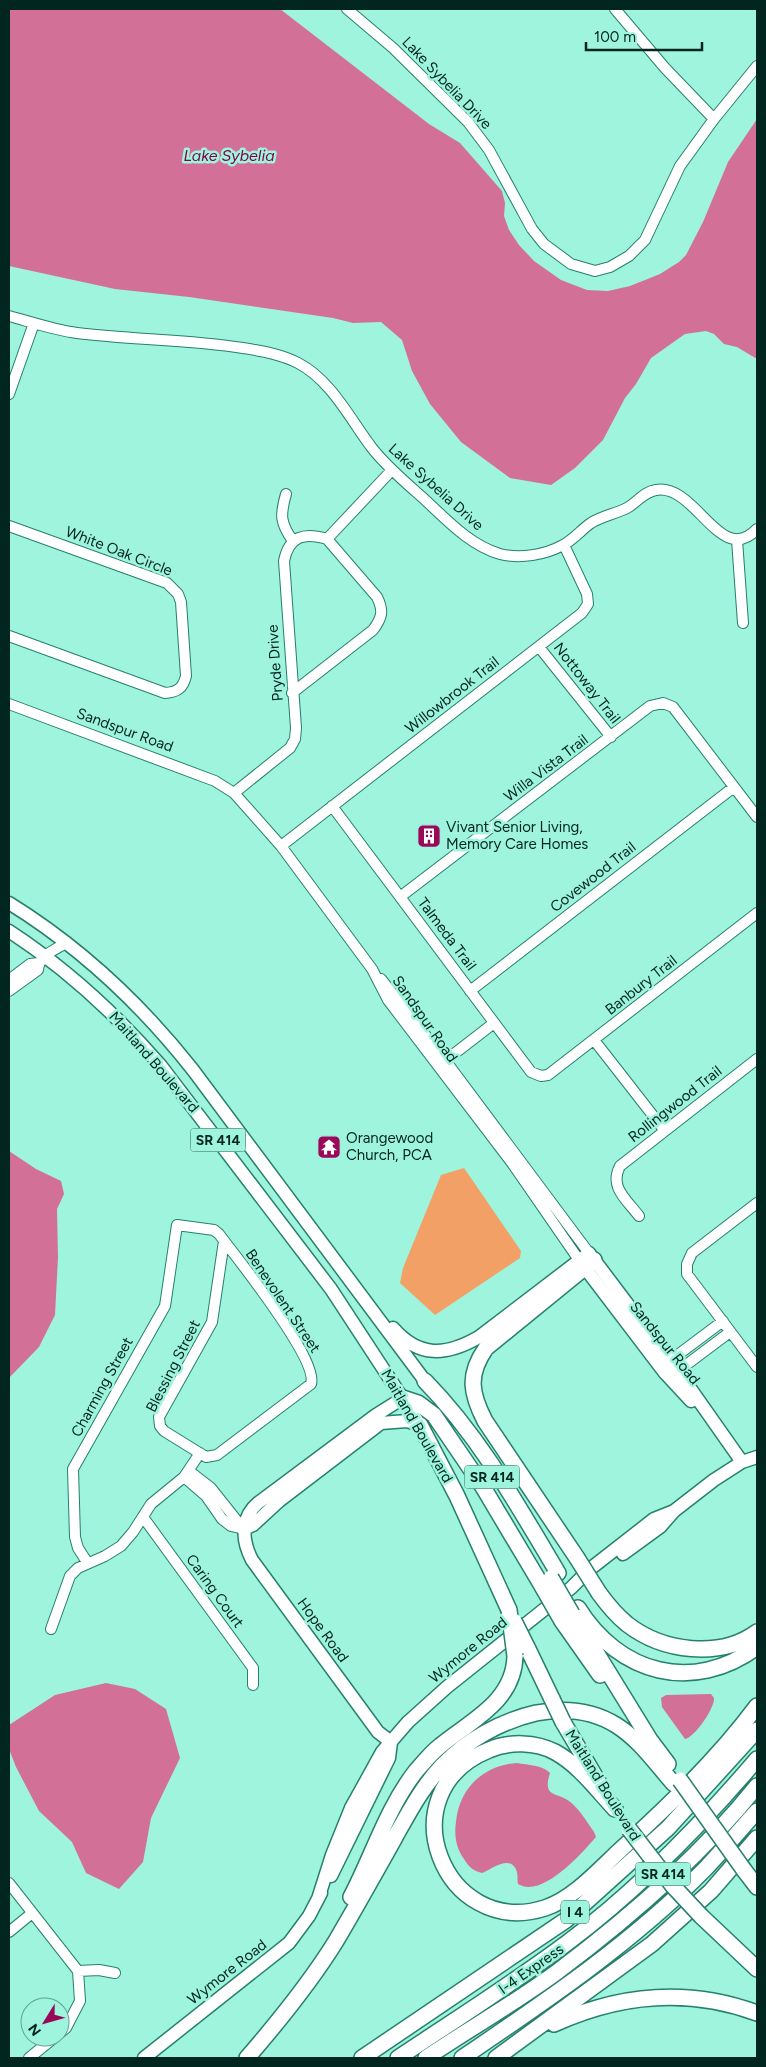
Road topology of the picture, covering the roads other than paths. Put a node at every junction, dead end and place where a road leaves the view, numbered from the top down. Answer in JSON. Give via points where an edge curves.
{"nodes":[{"id":1,"x":347,"y":9,"type":"edge"},
{"id":2,"x":615,"y":9,"type":"edge"},
{"id":3,"x":757,"y":66,"type":"edge"},
{"id":4,"x":714,"y":119,"type":"junction"},
{"id":5,"x":9,"y":316,"type":"edge"},
{"id":6,"x":34,"y":323,"type":"junction"},
{"id":7,"x":9,"y":394,"type":"edge"},
{"id":8,"x":392,"y":470,"type":"junction"},
{"id":9,"x":286,"y":494,"type":"dead end"},
{"id":10,"x":9,"y":526,"type":"edge"},
{"id":11,"x":757,"y":529,"type":"edge"},
{"id":12,"x":327,"y":539,"type":"junction"},
{"id":13,"x":737,"y":540,"type":"junction"},
{"id":14,"x":293,"y":541,"type":"junction"},
{"id":15,"x":564,"y":545,"type":"junction"},
{"id":16,"x":743,"y":623,"type":"dead end"},
{"id":17,"x":9,"y":636,"type":"edge"},
{"id":18,"x":539,"y":647,"type":"junction"},
{"id":19,"x":292,"y":693,"type":"junction"},
{"id":20,"x":9,"y":704,"type":"edge"},
{"id":21,"x":611,"y":737,"type":"junction"},
{"id":22,"x":734,"y":787,"type":"junction"},
{"id":23,"x":234,"y":793,"type":"junction"},
{"id":24,"x":332,"y":806,"type":"junction"},
{"id":25,"x":757,"y":817,"type":"edge"},
{"id":26,"x":281,"y":846,"type":"junction"},
{"id":27,"x":400,"y":897,"type":"junction"},
{"id":28,"x":9,"y":902,"type":"edge"},
{"id":29,"x":757,"y":914,"type":"edge"},
{"id":30,"x":9,"y":931,"type":"edge"},
{"id":31,"x":54,"y":934,"type":"junction"},
{"id":32,"x":66,"y":942,"type":"junction"},
{"id":33,"x":42,"y":959,"type":"junction"},
{"id":34,"x":9,"y":980,"type":"edge"},
{"id":35,"x":9,"y":991,"type":"edge"},
{"id":36,"x":470,"y":991,"type":"junction"},
{"id":37,"x":494,"y":1023,"type":"junction"},
{"id":38,"x":594,"y":1040,"type":"junction"},
{"id":39,"x":757,"y":1059,"type":"edge"},
{"id":40,"x":442,"y":1063,"type":"junction"},
{"id":41,"x":541,"y":1076,"type":"joint"},
{"id":42,"x":665,"y":1131,"type":"junction"},
{"id":43,"x":757,"y":1203,"type":"edge"},
{"id":44,"x":639,"y":1216,"type":"dead end"},
{"id":45,"x":177,"y":1225,"type":"joint"},
{"id":46,"x":224,"y":1241,"type":"junction"},
{"id":47,"x":587,"y":1260,"type":"junction"},
{"id":48,"x":339,"y":1267,"type":"junction"},
{"id":49,"x":723,"y":1321,"type":"junction"},
{"id":50,"x":730,"y":1332,"type":"junction"},
{"id":51,"x":691,"y":1345,"type":"junction"},
{"id":52,"x":699,"y":1355,"type":"junction"},
{"id":53,"x":674,"y":1366,"type":"junction"},
{"id":54,"x":757,"y":1367,"type":"edge"},
{"id":55,"x":665,"y":1373,"type":"junction"},
{"id":56,"x":424,"y":1381,"type":"joint"},
{"id":57,"x":403,"y":1398,"type":"junction"},
{"id":58,"x":420,"y":1425,"type":"junction"},
{"id":59,"x":720,"y":1432,"type":"junction"},
{"id":60,"x":200,"y":1453,"type":"junction"},
{"id":61,"x":757,"y":1457,"type":"edge"},
{"id":62,"x":742,"y":1462,"type":"junction"},
{"id":63,"x":186,"y":1474,"type":"junction"},
{"id":64,"x":143,"y":1517,"type":"junction"},
{"id":65,"x":243,"y":1528,"type":"junction"},
{"id":66,"x":87,"y":1562,"type":"junction"},
{"id":67,"x":550,"y":1579,"type":"junction"},
{"id":68,"x":571,"y":1614,"type":"junction"},
{"id":69,"x":51,"y":1629,"type":"dead end"},
{"id":70,"x":757,"y":1632,"type":"edge"},
{"id":71,"x":757,"y":1647,"type":"edge"},
{"id":72,"x":521,"y":1652,"type":"junction"},
{"id":73,"x":252,"y":1685,"type":"dead end"},
{"id":74,"x":757,"y":1706,"type":"edge"},
{"id":75,"x":757,"y":1730,"type":"edge"},
{"id":76,"x":391,"y":1742,"type":"junction"},
{"id":77,"x":757,"y":1759,"type":"edge"},
{"id":78,"x":677,"y":1782,"type":"junction"},
{"id":79,"x":757,"y":1786,"type":"edge"},
{"id":80,"x":615,"y":1809,"type":"junction"},
{"id":81,"x":757,"y":1811,"type":"edge"},
{"id":82,"x":757,"y":1838,"type":"edge"},
{"id":83,"x":9,"y":1883,"type":"edge"},
{"id":84,"x":757,"y":1886,"type":"edge"},
{"id":85,"x":31,"y":1914,"type":"junction"},
{"id":86,"x":9,"y":1932,"type":"edge"},
{"id":87,"x":736,"y":1950,"type":"junction"},
{"id":88,"x":757,"y":1965,"type":"edge"},
{"id":89,"x":757,"y":1969,"type":"edge"},
{"id":90,"x":78,"y":1971,"type":"junction"},
{"id":91,"x":115,"y":1973,"type":"dead end"},
{"id":92,"x":293,"y":2003,"type":"junction"},
{"id":93,"x":757,"y":2013,"type":"edge"},
{"id":94,"x":70,"y":2021,"type":"edge"},
{"id":95,"x":43,"y":2047,"type":"edge"},
{"id":96,"x":502,"y":2055,"type":"edge"},
{"id":97,"x":29,"y":2058,"type":"edge"},
{"id":98,"x":144,"y":2058,"type":"edge"},
{"id":99,"x":247,"y":2058,"type":"edge"},
{"id":100,"x":362,"y":2058,"type":"edge"},
{"id":101,"x":398,"y":2058,"type":"edge"},
{"id":102,"x":426,"y":2058,"type":"edge"},
{"id":103,"x":462,"y":2058,"type":"edge"}],
"edges":[{"from":1,"to":4,"type":"street","name":"Lake Sybelia Drive","via":[[393,48],[468,122],[489,150],[532,229],[544,244],[571,264],[595,271],[610,267],[629,256],[645,240],[680,166]]},
{"from":2,"to":4,"type":"street"},
{"from":3,"to":4,"type":"street","name":"Lake Sybelia Drive"},
{"from":5,"to":6,"type":"street","name":"Lake Sybelia Drive"},
{"from":6,"to":7,"type":"street"},
{"from":6,"to":8,"type":"street","name":"Lake Sybelia Drive","via":[[76,333],[218,344],[268,352],[297,362],[326,385],[373,450]]},
{"from":8,"to":12,"type":"street"},
{"from":8,"to":15,"type":"street","name":"Lake Sybelia Drive","via":[[482,547],[520,557]]},
{"from":9,"to":14,"type":"street","via":[[281,518]]},
{"from":10,"to":17,"type":"street","name":"White Oak Circle","via":[[167,582],[173,587],[181,602],[184,684],[179,690],[165,693]]},
{"from":11,"to":13,"type":"street","via":[[746,538]]},
{"from":12,"to":14,"type":"street","via":[[315,535]]},
{"from":12,"to":19,"type":"street","via":[[377,597],[382,614],[373,630]]},
{"from":13,"to":15,"type":"street","name":"Lake Sybelia Drive","via":[[719,532],[682,496],[665,489],[644,494],[629,507],[601,518]]},
{"from":13,"to":16,"type":"street"},
{"from":14,"to":19,"type":"street","name":"Pryde Drive","via":[[286,549],[284,561]]},
{"from":15,"to":18,"type":"street","name":"Willowbrook Trail","via":[[588,594],[588,604],[582,613]]},
{"from":18,"to":21,"type":"street","name":"Nottoway Trail"},
{"from":18,"to":24,"type":"street","name":"Willowbrook Trail"},
{"from":19,"to":23,"type":"street","name":"Pryde Drive","via":[[296,728],[290,748]]},
{"from":20,"to":23,"type":"street","name":"Sandspur Road","via":[[215,781]]},
{"from":21,"to":22,"type":"street","name":"Willa Vista Trail","via":[[650,706],[663,703],[673,707]]},
{"from":21,"to":27,"type":"street","name":"Willa Vista Trail"},
{"from":22,"to":25,"type":"street"},
{"from":22,"to":36,"type":"street","name":"Covewood Trail"},
{"from":23,"to":26,"type":"street","name":"Sandspur Road"},
{"from":24,"to":26,"type":"street","name":"Willowbrook Trail"},
{"from":24,"to":27,"type":"street","name":"Talmeda Trail"},
{"from":26,"to":40,"type":"street","name":"Sandspur Road","via":[[372,969],[394,993]]},
{"from":27,"to":36,"type":"street","name":"Talmeda Trail"},
{"from":28,"to":31,"type":"main road","name":"Maitland Boulevard"},
{"from":29,"to":38,"type":"street","name":"Banbury Trail"},
{"from":30,"to":33,"type":"main road","name":"Maitland Boulevard","number":"SR 414"},
{"from":31,"to":32,"type":"main road","name":"Maitland Boulevard"},
{"from":31,"to":33,"type":"street"},
{"from":32,"to":33,"type":"street"},
{"from":32,"to":48,"type":"main road","name":"Maitland Boulevard","number":"SR 414","via":[[122,990],[178,1050]]},
{"from":33,"to":34,"type":"street"},
{"from":33,"to":35,"type":"street","via":[[38,970]]},
{"from":33,"to":57,"type":"main road","name":"Maitland Boulevard","number":"SR 414","via":[[106,1007],[161,1066],[331,1289]]},
{"from":36,"to":37,"type":"street","name":"Talmeda Trail"},
{"from":37,"to":40,"type":"street"},
{"from":37,"to":41,"type":"street","name":"Talmeda Trail","via":[[531,1072]]},
{"from":38,"to":41,"type":"street","name":"Banbury Trail","via":[[548,1075]]},
{"from":38,"to":42,"type":"street"},
{"from":39,"to":42,"type":"street","name":"Rollingwood Trail"},
{"from":40,"to":47,"type":"street","name":"Sandspur Road","via":[[512,1163]]},
{"from":40,"to":47,"type":"street","name":"Sandspur Road","via":[[519,1159]]},
{"from":42,"to":44,"type":"street","name":"Rollingwood Trail","via":[[620,1166],[615,1175],[617,1187]]},
{"from":43,"to":49,"type":"street","via":[[692,1253],[686,1264],[687,1274]]},
{"from":45,"to":46,"type":"street","name":"Benevolent Street","via":[[214,1230]]},
{"from":45,"to":66,"type":"street","name":"Charming Street","via":[[165,1306],[73,1470],[74,1536]]},
{"from":46,"to":60,"type":"street","name":"Blessing Street","via":[[212,1322],[159,1417],[164,1431]]},
{"from":46,"to":60,"type":"street","name":"Benevolent Street","via":[[279,1317],[312,1372],[312,1379],[306,1389],[217,1455],[206,1457]]},
{"from":47,"to":48,"type":"main road","via":[[479,1337],[451,1350],[437,1352],[422,1349],[399,1335]]},
{"from":47,"to":53,"type":"main road","name":"Sandspur Road"},
{"from":47,"to":55,"type":"main road","name":"Sandspur Road"},
{"from":47,"to":70,"type":"highway","bridge":true,"via":[[486,1348],[478,1359],[472,1383],[478,1407],[599,1592],[629,1626],[660,1642],[692,1650],[720,1648]]},
{"from":48,"to":56,"type":"main road","name":"Maitland Boulevard","number":"SR 414"},
{"from":49,"to":50,"type":"street"},
{"from":49,"to":51,"type":"street"},
{"from":50,"to":52,"type":"street"},
{"from":50,"to":54,"type":"street"},
{"from":51,"to":52,"type":"street"},
{"from":51,"to":53,"type":"street"},
{"from":52,"to":53,"type":"street"},
{"from":53,"to":55,"type":"street"},
{"from":53,"to":59,"type":"main road","name":"Sandspur Road"},
{"from":55,"to":59,"type":"main road","name":"Sandspur Road"},
{"from":56,"to":67,"type":"highway","name":"Maitland Boulevard","number":"SR 414","via":[[499,1487]]},
{"from":57,"to":58,"type":"main road","name":"Maitland Boulevard","number":"SR 414"},
{"from":57,"to":65,"type":"main road","via":[[258,1503],[246,1517]]},
{"from":57,"to":67,"type":"highway","via":[[418,1403],[434,1415]]},
{"from":58,"to":65,"type":"main road","via":[[407,1421],[381,1423],[279,1501],[253,1525]]},
{"from":58,"to":72,"type":"highway","name":"Maitland Boulevard","number":"SR 414","bridge":true,"via":[[457,1496],[508,1610]]},
{"from":59,"to":62,"type":"main road","name":"Sandspur Road"},
{"from":60,"to":63,"type":"street"},
{"from":61,"to":62,"type":"main road","name":"Wymore Road"},
{"from":62,"to":76,"type":"main road","name":"Wymore Road","via":[[674,1511],[660,1527],[596,1574],[571,1588],[426,1704]]},
{"from":63,"to":64,"type":"street","via":[[151,1504]]},
{"from":63,"to":65,"type":"street","via":[[211,1488]]},
{"from":64,"to":66,"type":"street","via":[[121,1546]]},
{"from":64,"to":73,"type":"street","name":"Caring Court","via":[[253,1668]]},
{"from":65,"to":76,"type":"main road","name":"Hope Road","via":[[252,1560],[378,1732]]},
{"from":66,"to":69,"type":"street","via":[[70,1576]]},
{"from":67,"to":68,"type":"highway","name":"Maitland Boulevard","number":"SR 414","bridge":true},
{"from":68,"to":71,"type":"highway","via":[[609,1646],[635,1662],[668,1672],[701,1672],[721,1667]]},
{"from":68,"to":78,"type":"highway","name":"Maitland Boulevard","number":"SR 414"},
{"from":72,"to":80,"type":"highway","name":"Maitland Boulevard","number":"SR 414","bridge":true},
{"from":72,"to":92,"type":"highway","via":[[502,1696],[438,1747],[400,1794],[329,1940]]},
{"from":74,"to":80,"type":"highway","via":[[734,1737],[665,1809],[585,1882],[545,1908],[521,1912],[497,1909],[474,1900],[456,1884],[442,1864],[435,1840],[434,1816],[441,1792],[454,1772],[473,1756],[499,1746],[527,1744],[554,1752],[577,1769]]},
{"from":75,"to":100,"type":"highway","number":"I 4","via":[[668,1828],[566,1920]]},
{"from":76,"to":98,"type":"main road","name":"Wymore Road","via":[[389,1758],[340,1859],[298,1932],[276,1954]]},
{"from":77,"to":101,"type":"highway","name":"I-4 Express","via":[[668,1858],[608,1910],[508,1985]]},
{"from":78,"to":84,"type":"highway","name":"Maitland Boulevard","number":"SR 414","bridge":true},
{"from":78,"to":92,"type":"highway","via":[[625,1731],[596,1715],[547,1711],[520,1717],[484,1734],[441,1767],[421,1792],[335,1942]]},
{"from":79,"to":102,"type":"highway","name":"I-4 Express","via":[[729,1821],[640,1906],[556,1973]]},
{"from":80,"to":87,"type":"highway","name":"Maitland Boulevard","number":"SR 414","bridge":true,"via":[[673,1886]]},
{"from":81,"to":103,"type":"highway","via":[[704,1870],[643,1926],[579,1976]]},
{"from":82,"to":96,"type":"highway","via":[[712,1891],[652,1944]]},
{"from":83,"to":85,"type":"street"},
{"from":85,"to":86,"type":"street"},
{"from":85,"to":90,"type":"street"},
{"from":87,"to":88,"type":"highway"},
{"from":87,"to":89,"type":"highway","name":"Maitland Boulevard","number":"SR 414"},
{"from":90,"to":91,"type":"street"},
{"from":90,"to":94,"type":"street","via":[[80,2002]]},
{"from":92,"to":99,"type":"highway"},
{"from":93,"to":96,"type":"highway","via":[[682,1997],[627,2000],[569,2018]]},
{"from":95,"to":97,"type":"street"}]}
